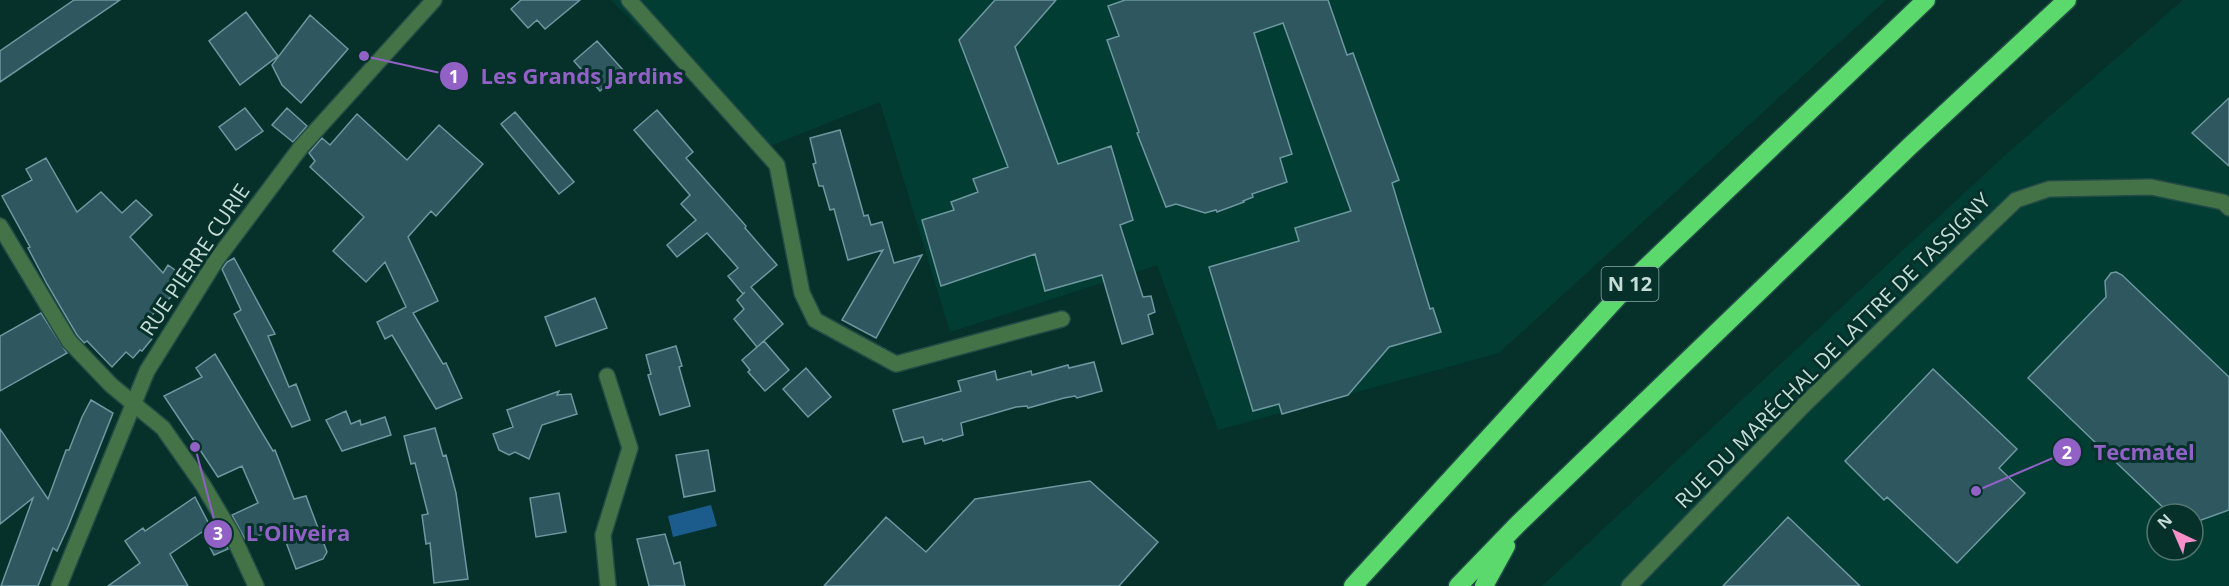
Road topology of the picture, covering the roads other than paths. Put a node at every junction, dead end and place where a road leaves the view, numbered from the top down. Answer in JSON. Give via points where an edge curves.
{"nodes":[{"id":1,"x":434,"y":0,"type":"edge"},
{"id":2,"x":628,"y":0,"type":"edge"},
{"id":3,"x":1926,"y":0,"type":"edge"},
{"id":4,"x":2067,"y":0,"type":"edge"},
{"id":5,"x":2229,"y":208,"type":"edge"},
{"id":6,"x":0,"y":226,"type":"edge"},
{"id":7,"x":1062,"y":319,"type":"dead end"},
{"id":8,"x":607,"y":376,"type":"dead end"},
{"id":9,"x":132,"y":404,"type":"junction"},
{"id":10,"x":1518,"y":524,"type":"junction"},
{"id":11,"x":59,"y":586,"type":"edge"},
{"id":12,"x":256,"y":586,"type":"edge"},
{"id":13,"x":608,"y":586,"type":"edge"},
{"id":14,"x":1353,"y":586,"type":"edge"},
{"id":15,"x":1458,"y":586,"type":"edge"},
{"id":16,"x":1484,"y":586,"type":"edge"},
{"id":17,"x":1629,"y":586,"type":"edge"}],
"edges":[{"from":1,"to":9,"type":"street","name":"RUE PIERRE CURIE","via":[[279,175],[217,259],[147,371]]},
{"from":2,"to":7,"type":"street","via":[[777,165],[802,293],[815,320],[896,364]]},
{"from":3,"to":14,"type":"highway","number":"N 12","via":[[1636,277]]},
{"from":4,"to":10,"type":"highway","via":[[1900,155]]},
{"from":5,"to":17,"type":"street","name":"RUE DU MARÉCHAL DE LATTRE DE TASSIGNY","via":[[2223,202],[2151,187],[2049,189],[2016,200],[1805,404]]},
{"from":6,"to":9,"type":"street","via":[[69,341]]},
{"from":8,"to":13,"type":"street","via":[[630,448],[603,535]]},
{"from":9,"to":11,"type":"street","name":"RUE PIERRE CURIE"},
{"from":9,"to":12,"type":"street","via":[[163,428],[203,485]]},
{"from":10,"to":15,"type":"highway"},
{"from":10,"to":16,"type":"highway"}]}
